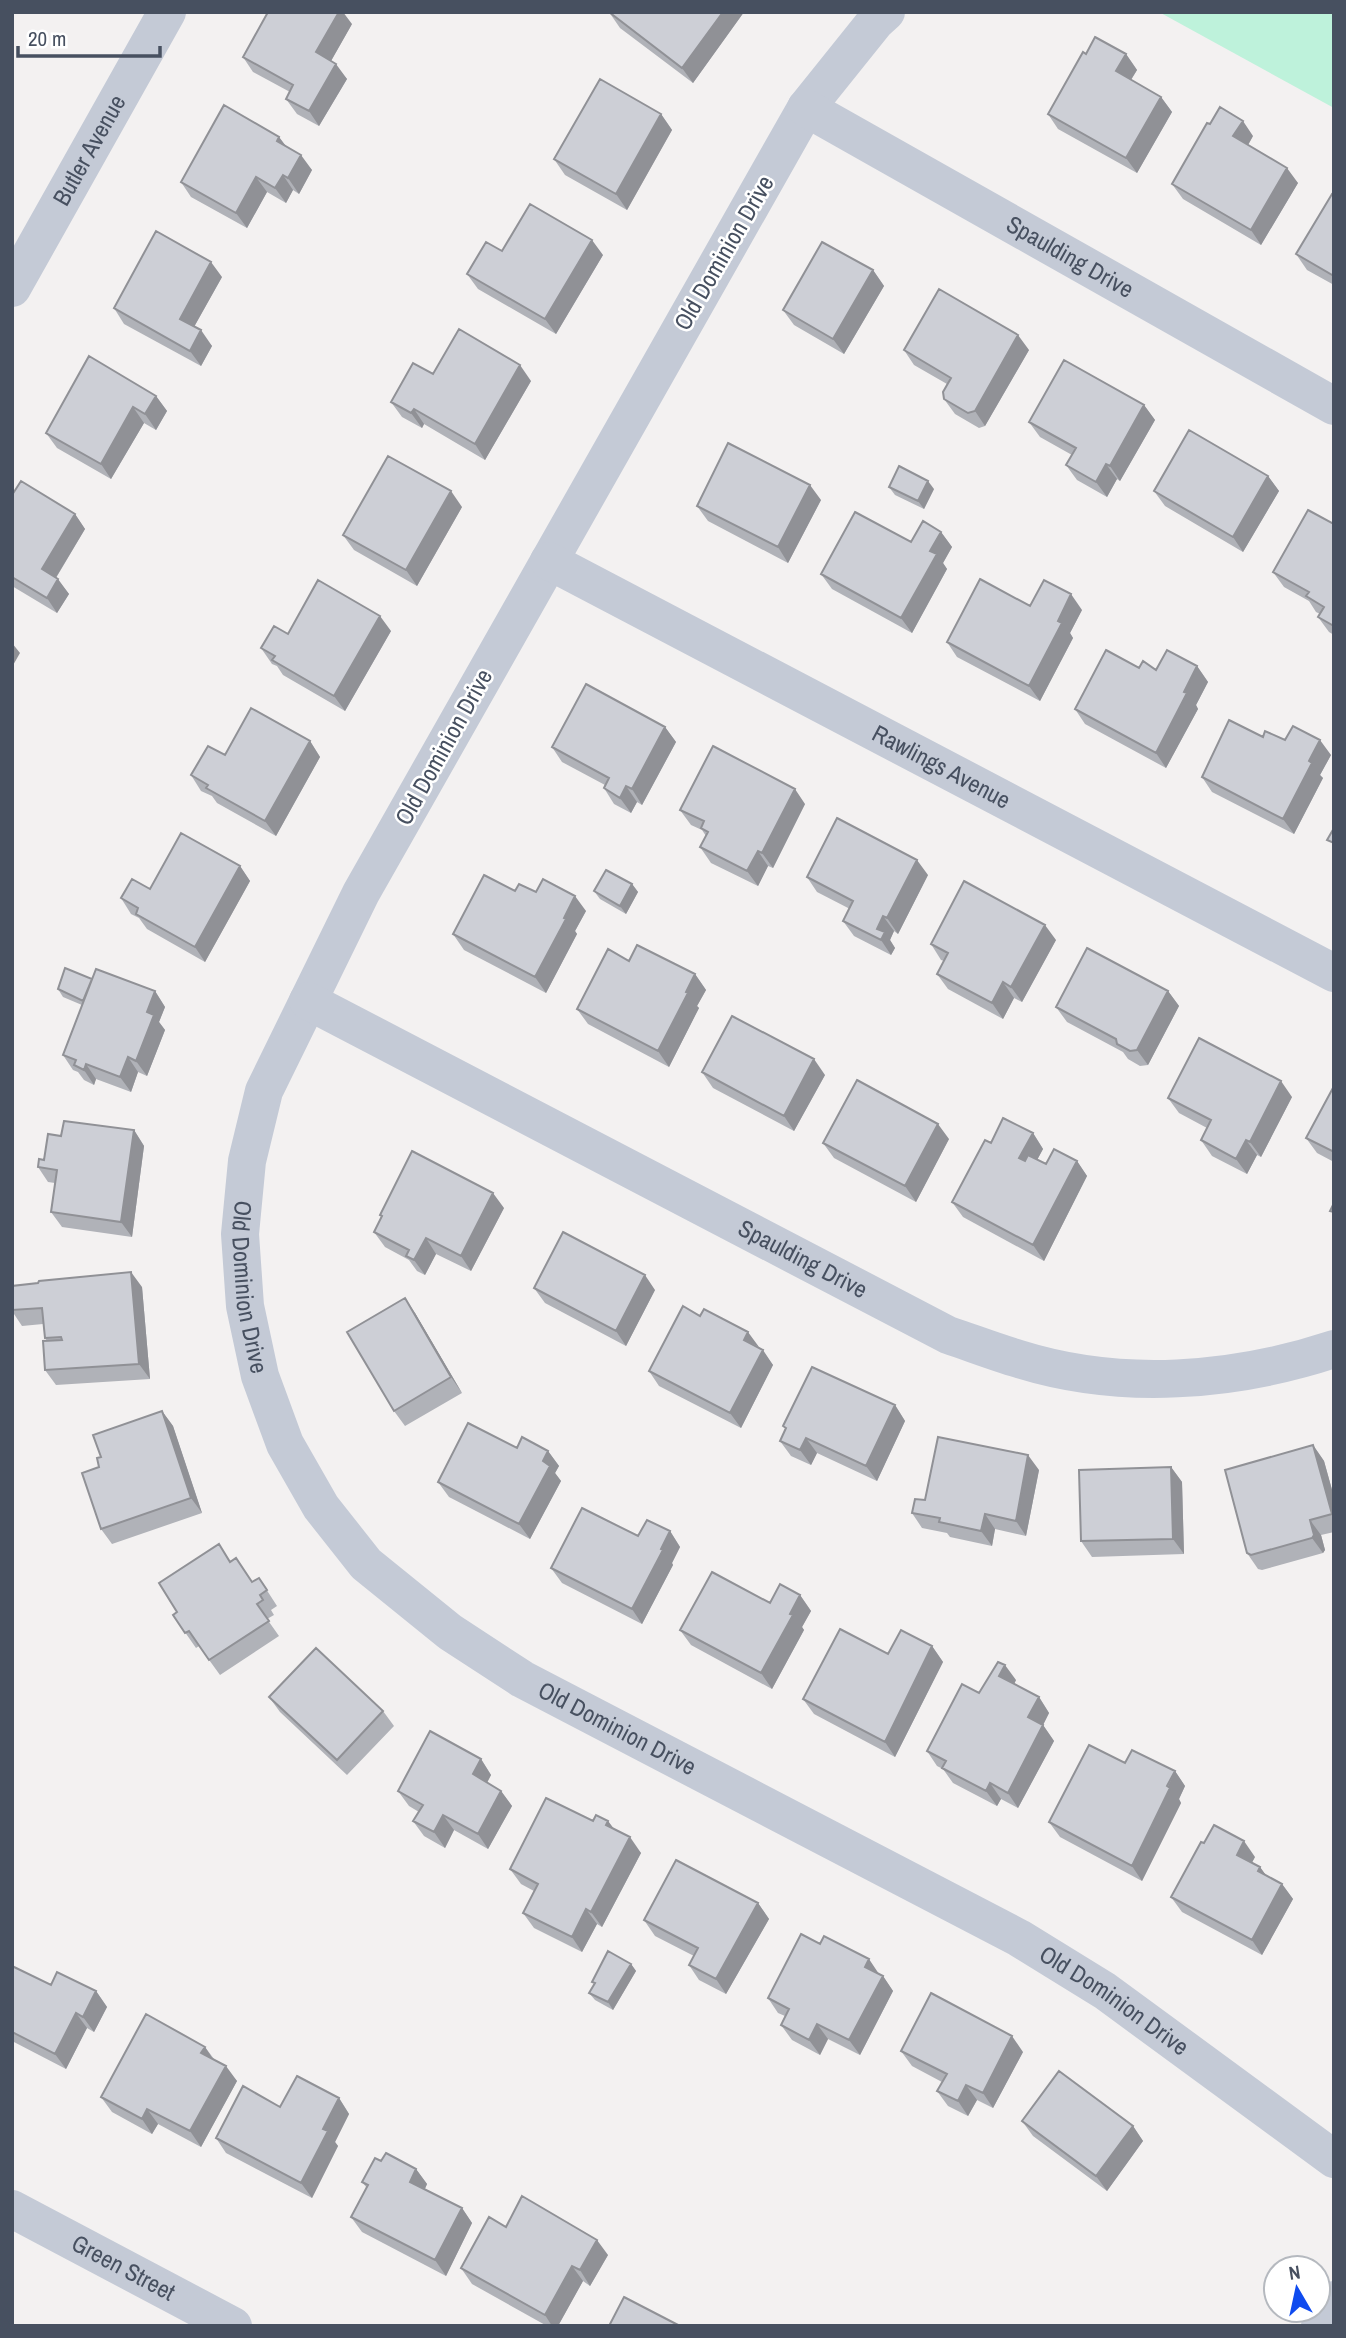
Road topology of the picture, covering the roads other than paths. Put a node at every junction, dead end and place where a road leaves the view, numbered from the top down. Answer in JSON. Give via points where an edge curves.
{"nodes":[{"id":1,"x":167,"y":12,"type":"edge"},
{"id":2,"x":886,"y":12,"type":"edge"},
{"id":3,"x":806,"y":108,"type":"junction"},
{"id":4,"x":12,"y":288,"type":"edge"},
{"id":5,"x":1334,"y":406,"type":"edge"},
{"id":6,"x":549,"y":561,"type":"junction"},
{"id":7,"x":1334,"y":973,"type":"edge"},
{"id":8,"x":308,"y":1001,"type":"junction"},
{"id":9,"x":1334,"y":1349,"type":"edge"},
{"id":10,"x":1334,"y":2159,"type":"edge"},
{"id":11,"x":15,"y":2217,"type":"edge"},
{"id":12,"x":1334,"y":2300,"type":"edge"},
{"id":13,"x":233,"y":2326,"type":"edge"},
{"id":14,"x":1320,"y":2326,"type":"edge"}],
"edges":[{"from":1,"to":4,"type":"street","name":"Butler Avenue"},
{"from":2,"to":3,"type":"street","name":"Old Dominion Drive"},
{"from":3,"to":5,"type":"street","name":"Spaulding Drive"},
{"from":3,"to":6,"type":"street","name":"Old Dominion Drive"},
{"from":6,"to":7,"type":"street","name":"Rawlings Avenue"},
{"from":6,"to":8,"type":"street","name":"Old Dominion Drive","via":[[361,893]]},
{"from":8,"to":9,"type":"street","name":"Spaulding Drive","via":[[948,1335],[1021,1360],[1081,1373],[1157,1379],[1233,1374]]},
{"from":8,"to":10,"type":"street","name":"Old Dominion Drive","via":[[264,1091],[247,1161],[240,1234],[245,1306],[260,1376],[285,1444],[321,1507],[366,1564],[450,1632],[522,1679],[1019,1938],[1105,1991]]},
{"from":11,"to":13,"type":"street","name":"Green Street"},
{"from":12,"to":14,"type":"street"}]}
